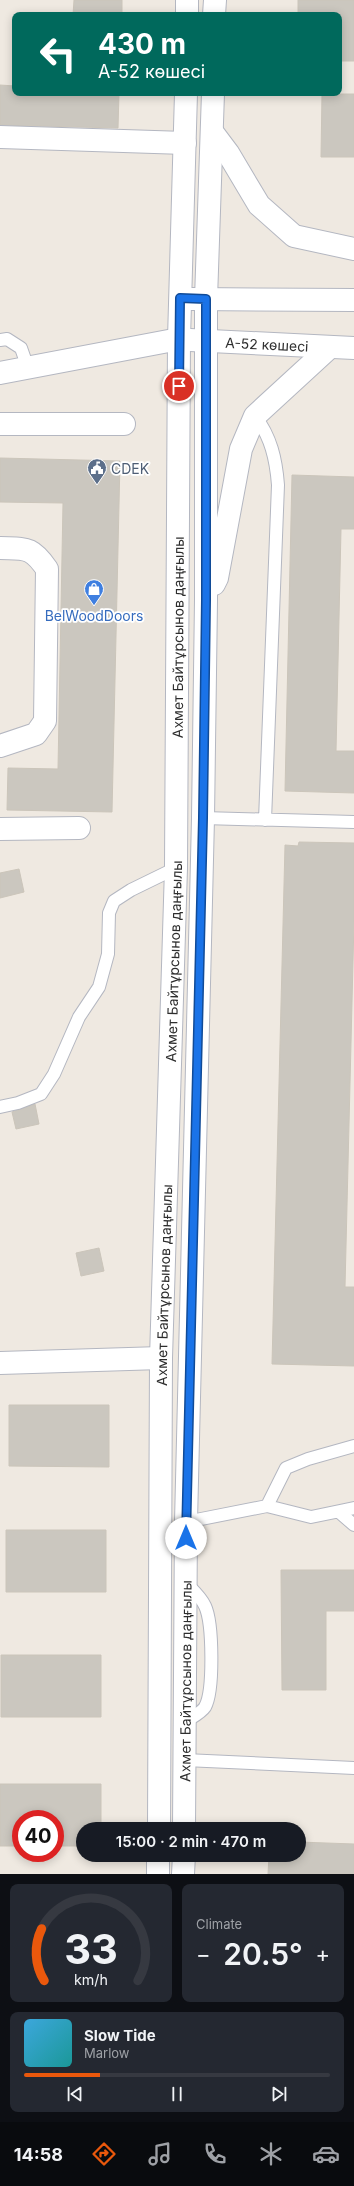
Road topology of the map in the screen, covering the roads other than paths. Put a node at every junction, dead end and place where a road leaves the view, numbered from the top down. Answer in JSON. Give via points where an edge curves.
{"nodes":[{"id":1,"x":187,"y":0,"type":"edge"},
{"id":2,"x":215,"y":0,"type":"edge"},
{"id":3,"x":187,"y":12,"type":"edge"},
{"id":4,"x":214,"y":12,"type":"edge"},
{"id":5,"x":186,"y":96,"type":"edge"},
{"id":6,"x":213,"y":96,"type":"edge"},
{"id":7,"x":213,"y":133,"type":"junction"},
{"id":8,"x":0,"y":137,"type":"edge"},
{"id":9,"x":185,"y":143,"type":"junction"},
{"id":10,"x":354,"y":249,"type":"edge"},
{"id":11,"x":180,"y":298,"type":"junction"},
{"id":12,"x":206,"y":299,"type":"junction"},
{"id":13,"x":354,"y":300,"type":"edge"},
{"id":14,"x":179,"y":339,"type":"junction"},
{"id":15,"x":0,"y":340,"type":"edge"},
{"id":16,"x":205,"y":341,"type":"junction"},
{"id":17,"x":330,"y":348,"type":"junction"},
{"id":18,"x":354,"y":348,"type":"edge"},
{"id":19,"x":28,"y":368,"type":"junction"},
{"id":20,"x":0,"y":373,"type":"edge"},
{"id":21,"x":255,"y":416,"type":"junction"},
{"id":22,"x":0,"y":424,"type":"edge"},
{"id":23,"x":124,"y":424,"type":"dead end"},
{"id":24,"x":0,"y":548,"type":"edge"},
{"id":25,"x":206,"y":600,"type":"junction"},
{"id":26,"x":0,"y":746,"type":"edge"},
{"id":27,"x":203,"y":818,"type":"junction"},
{"id":28,"x":265,"y":820,"type":"junction"},
{"id":29,"x":354,"y":822,"type":"edge"},
{"id":30,"x":79,"y":828,"type":"dead end"},
{"id":31,"x":0,"y":829,"type":"edge"},
{"id":32,"x":176,"y":868,"type":"junction"},
{"id":33,"x":0,"y":1107,"type":"edge"},
{"id":34,"x":161,"y":1358,"type":"junction"},
{"id":35,"x":0,"y":1363,"type":"edge"},
{"id":36,"x":354,"y":1446,"type":"edge"},
{"id":37,"x":267,"y":1506,"type":"junction"},
{"id":38,"x":354,"y":1508,"type":"edge"},
{"id":39,"x":339,"y":1512,"type":"junction"},
{"id":40,"x":186,"y":1522,"type":"junction"},
{"id":41,"x":354,"y":1525,"type":"edge"},
{"id":42,"x":185,"y":1760,"type":"junction"},
{"id":43,"x":354,"y":1768,"type":"edge"},
{"id":44,"x":159,"y":1822,"type":"edge"},
{"id":45,"x":184,"y":1822,"type":"edge"},
{"id":46,"x":158,"y":1862,"type":"edge"},
{"id":47,"x":184,"y":1862,"type":"edge"},
{"id":48,"x":158,"y":1874,"type":"edge"},
{"id":49,"x":183,"y":1874,"type":"edge"}],
"edges":[{"from":1,"to":3,"type":"street"},
{"from":2,"to":4,"type":"street"},
{"from":5,"to":9,"type":"street","name":"Ахмет Байтұрсынов даңғылы"},
{"from":6,"to":7,"type":"street","name":"Ахмет Байтұрсынов даңғылы"},
{"from":7,"to":10,"type":"street","via":[[228,153],[258,205],[294,236]]},
{"from":7,"to":12,"type":"street","name":"Ахмет Байтұрсынов даңғылы"},
{"from":8,"to":9,"type":"street"},
{"from":9,"to":11,"type":"street","name":"Ахмет Байтұрсынов даңғылы"},
{"from":11,"to":12,"type":"street"},
{"from":11,"to":14,"type":"street","name":"Ахмет Байтұрсынов даңғылы"},
{"from":12,"to":13,"type":"street"},
{"from":12,"to":16,"type":"street","name":"Ахмет Байтұрсынов даңғылы"},
{"from":14,"to":16,"type":"street","name":"А-52 көшесі"},
{"from":14,"to":19,"type":"street","name":"А-52 көшесі"},
{"from":14,"to":32,"type":"street","name":"Ахмет Байтұрсынов даңғылы"},
{"from":15,"to":19,"type":"lane","via":[[7,339],[21,348]]},
{"from":16,"to":17,"type":"street","name":"А-52 көшесі"},
{"from":16,"to":25,"type":"street","name":"Ахмет Байтұрсынов даңғылы"},
{"from":17,"to":18,"type":"street","name":"А-52 көшесі"},
{"from":17,"to":21,"type":"street"},
{"from":19,"to":20,"type":"street","name":"А-52 көшесі"},
{"from":21,"to":25,"type":"street","via":[[241,449],[217,578]]},
{"from":21,"to":28,"type":"lane","via":[[265,429],[276,458],[278,485]]},
{"from":22,"to":23,"type":"street"},
{"from":24,"to":26,"type":"street","via":[[27,549],[38,557],[47,569],[45,721],[36,734]]},
{"from":25,"to":27,"type":"street","name":"Ахмет Байтұрсынов даңғылы"},
{"from":27,"to":28,"type":"lane"},
{"from":27,"to":40,"type":"street","name":"Ахмет Байтұрсынов даңғылы"},
{"from":28,"to":29,"type":"lane"},
{"from":30,"to":31,"type":"street"},
{"from":32,"to":33,"type":"lane","via":[[114,901],[109,913],[108,954],[99,987],[79,1017],[54,1074],[41,1094]]},
{"from":32,"to":34,"type":"street","name":"Ахмет Байтұрсынов даңғылы"},
{"from":34,"to":35,"type":"street"},
{"from":34,"to":44,"type":"street","name":"Ахмет Байтұрсынов даңғылы"},
{"from":36,"to":37,"type":"lane","via":[[286,1468]]},
{"from":37,"to":39,"type":"lane","via":[[311,1517]]},
{"from":37,"to":40,"type":"lane"},
{"from":38,"to":39,"type":"lane"},
{"from":39,"to":41,"type":"lane"},
{"from":40,"to":42,"type":"street","name":"Ахмет Байтұрсынов даңғылы"},
{"from":42,"to":43,"type":"lane"},
{"from":42,"to":45,"type":"street","name":"Ахмет Байтұрсынов даңғылы"},
{"from":46,"to":48,"type":"street"},
{"from":47,"to":49,"type":"street"}]}
